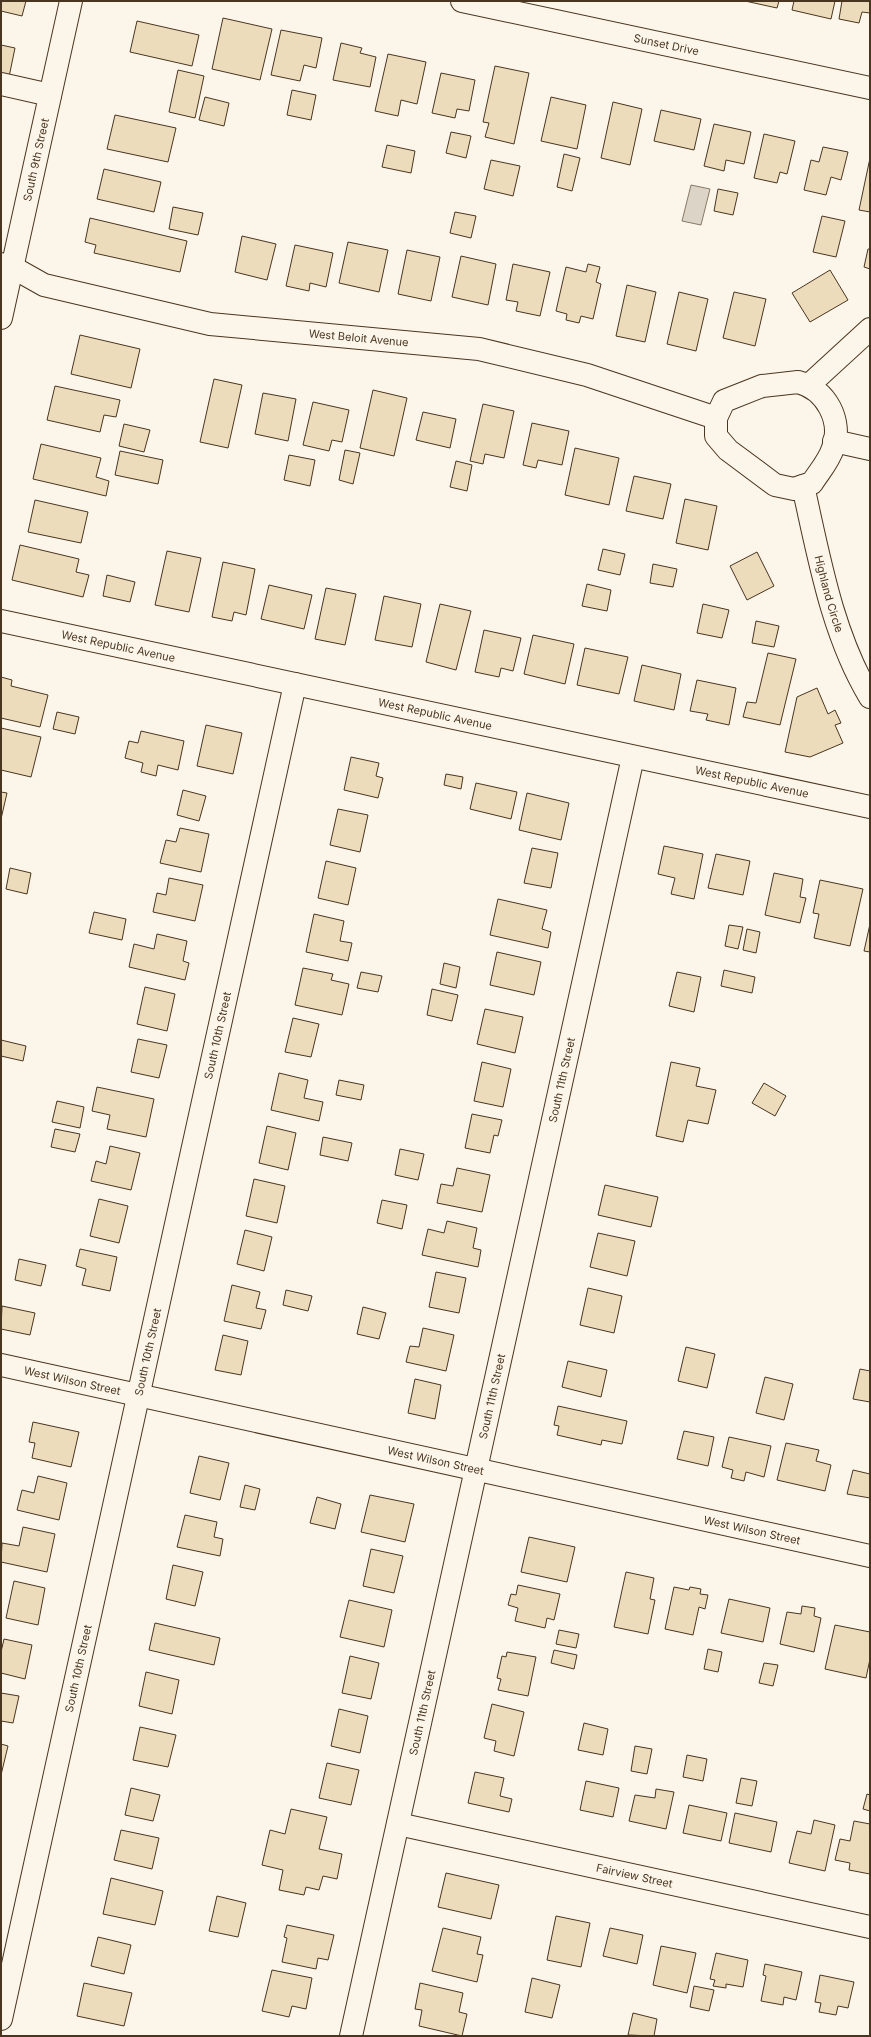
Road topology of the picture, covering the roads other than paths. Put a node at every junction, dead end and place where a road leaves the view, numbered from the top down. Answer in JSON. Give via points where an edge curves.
{"nodes":[{"id":1,"x":71,"y":1,"type":"edge"},
{"id":2,"x":462,"y":1,"type":"edge"},
{"id":3,"x":1,"y":84,"type":"edge"},
{"id":4,"x":870,"y":88,"type":"edge"},
{"id":5,"x":50,"y":95,"type":"junction"},
{"id":6,"x":7,"y":266,"type":"edge"},
{"id":7,"x":1,"y":318,"type":"edge"},
{"id":8,"x":870,"y":329,"type":"edge"},
{"id":9,"x":808,"y":385,"type":"junction"},
{"id":10,"x":716,"y":418,"type":"junction"},
{"id":11,"x":834,"y":441,"type":"junction"},
{"id":12,"x":870,"y":448,"type":"edge"},
{"id":13,"x":803,"y":486,"type":"junction"},
{"id":14,"x":1,"y":621,"type":"edge"},
{"id":15,"x":295,"y":684,"type":"junction"},
{"id":16,"x":870,"y":697,"type":"edge"},
{"id":17,"x":633,"y":757,"type":"junction"},
{"id":18,"x":870,"y":807,"type":"edge"},
{"id":19,"x":1,"y":1365,"type":"edge"},
{"id":20,"x":138,"y":1395,"type":"junction"},
{"id":21,"x":476,"y":1469,"type":"junction"},
{"id":22,"x":870,"y":1556,"type":"edge"},
{"id":23,"x":398,"y":1824,"type":"junction"},
{"id":24,"x":870,"y":1927,"type":"edge"},
{"id":25,"x":1,"y":2019,"type":"edge"},
{"id":26,"x":351,"y":2036,"type":"edge"}],
"edges":[{"from":1,"to":5,"type":"street","name":"South 9th Street"},
{"from":2,"to":4,"type":"street","name":"Sunset Drive"},
{"from":3,"to":5,"type":"street"},
{"from":5,"to":6,"type":"street","name":"South 9th Street"},
{"from":6,"to":7,"type":"street","name":"South 9th Street"},
{"from":6,"to":10,"type":"street","name":"West Beloit Avenue","via":[[44,284],[210,324],[479,349],[587,374]]},
{"from":8,"to":9,"type":"street"},
{"from":9,"to":10,"type":"street","via":[[798,382],[762,386],[724,401]]},
{"from":9,"to":11,"type":"street","via":[[822,396],[832,412],[836,430]]},
{"from":10,"to":13,"type":"street","via":[[716,436],[728,450],[775,485],[794,489]]},
{"from":11,"to":12,"type":"street"},
{"from":11,"to":13,"type":"street","via":[[833,448],[812,483]]},
{"from":13,"to":16,"type":"street","name":"Highland Circle","via":[[828,596],[857,676]]},
{"from":14,"to":15,"type":"street","name":"West Republic Avenue"},
{"from":15,"to":17,"type":"street","name":"West Republic Avenue"},
{"from":15,"to":20,"type":"street","name":"South 10th Street"},
{"from":17,"to":18,"type":"street","name":"West Republic Avenue"},
{"from":17,"to":21,"type":"street","name":"South 11th Street"},
{"from":19,"to":20,"type":"street","name":"West Wilson Street"},
{"from":20,"to":21,"type":"street","name":"West Wilson Street"},
{"from":20,"to":25,"type":"street","name":"South 10th Street"},
{"from":21,"to":22,"type":"street","name":"West Wilson Street"},
{"from":21,"to":23,"type":"street","name":"South 11th Street"},
{"from":23,"to":24,"type":"street","name":"Fairview Street"},
{"from":23,"to":26,"type":"street","name":"South 11th Street"}]}
